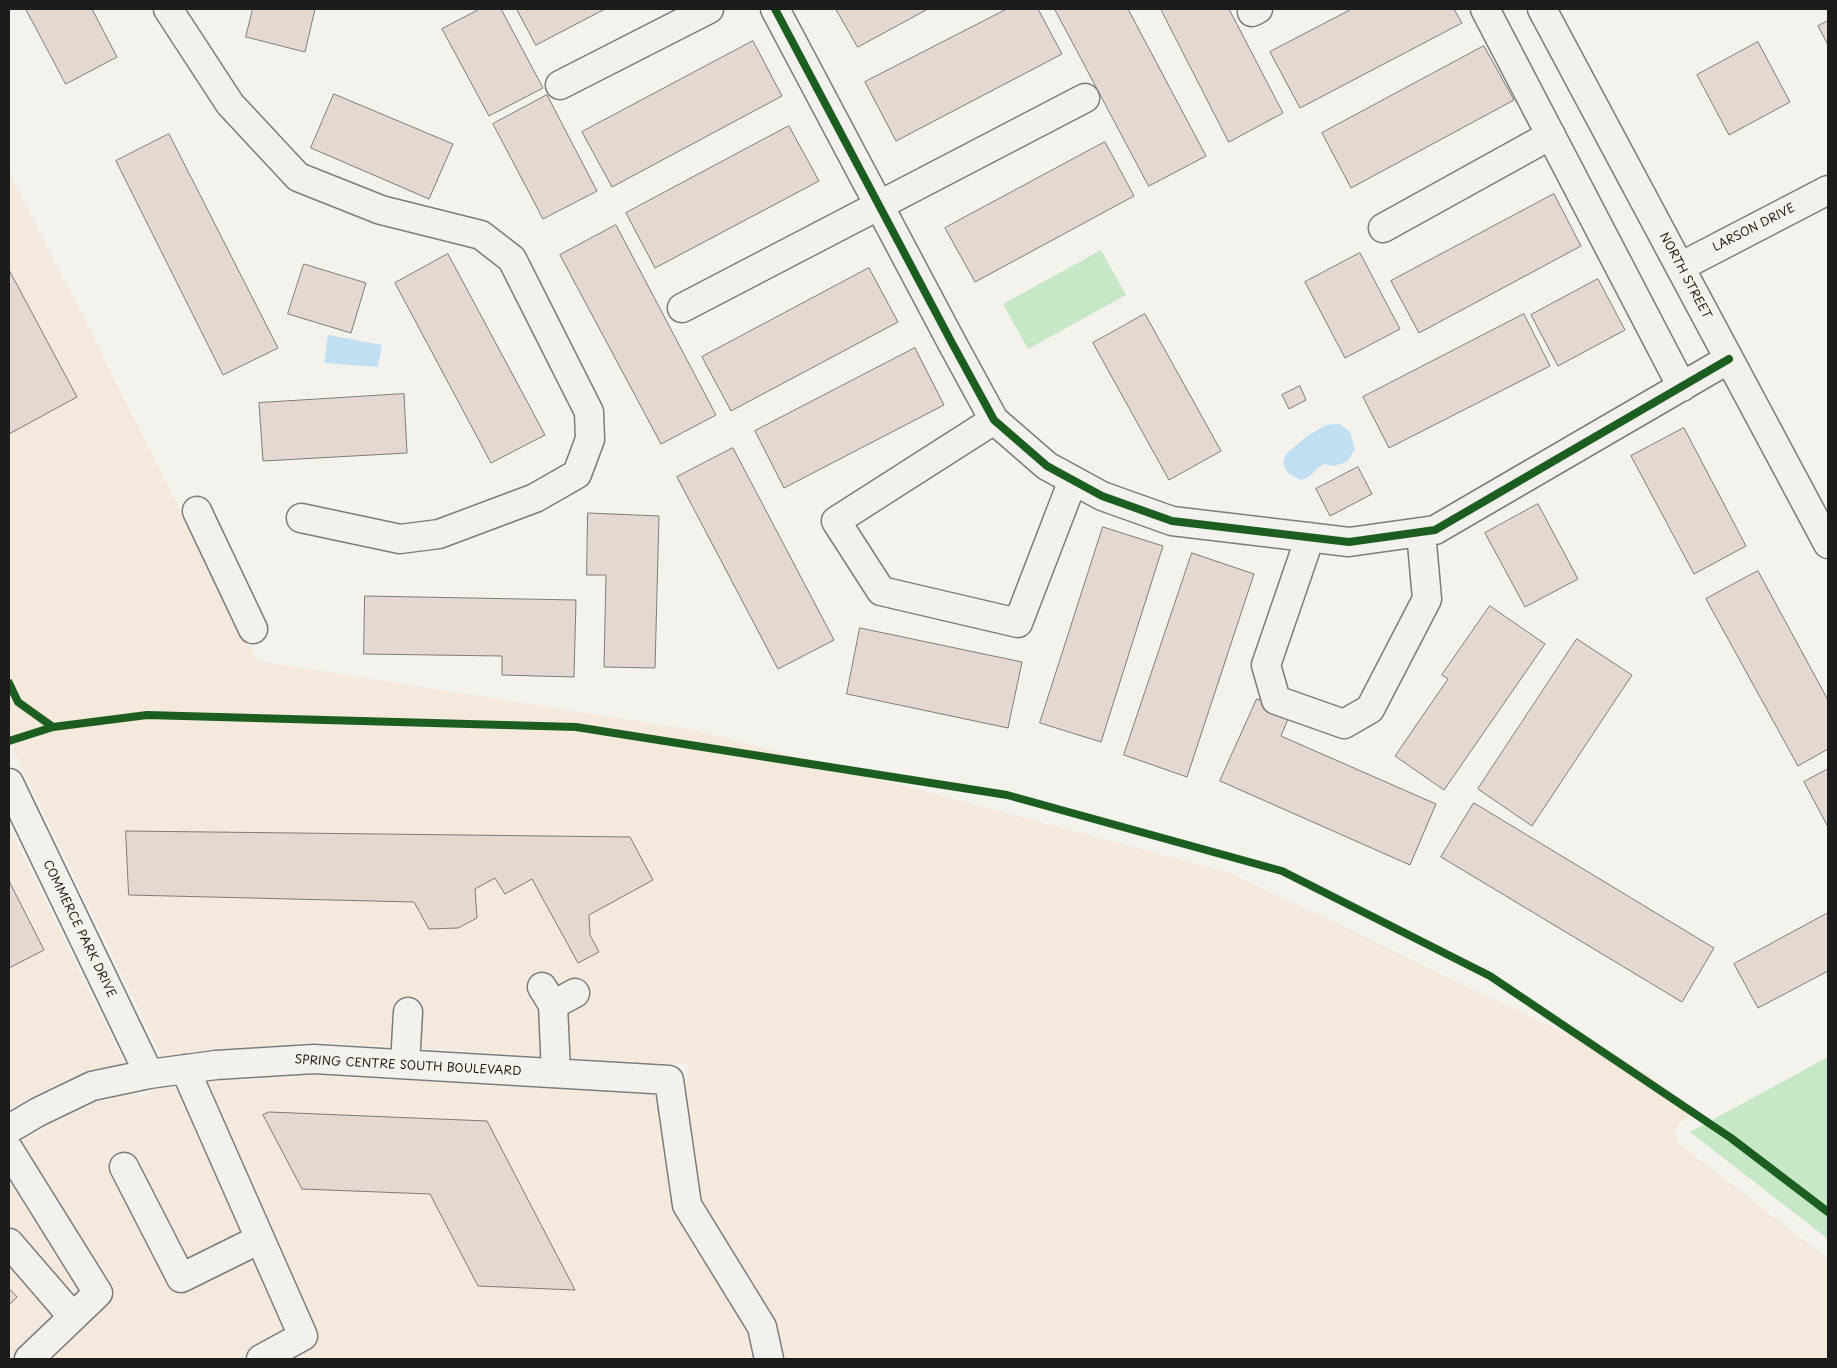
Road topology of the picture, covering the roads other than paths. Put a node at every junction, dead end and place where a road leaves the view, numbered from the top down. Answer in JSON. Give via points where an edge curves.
{"nodes":[{"id":1,"x":168,"y":9,"type":"edge"},
{"id":2,"x":709,"y":9,"type":"edge"},
{"id":3,"x":775,"y":9,"type":"edge"},
{"id":4,"x":1485,"y":9,"type":"edge"},
{"id":5,"x":1542,"y":9,"type":"edge"},
{"id":6,"x":560,"y":85,"type":"dead end"},
{"id":7,"x":1085,"y":98,"type":"dead end"},
{"id":8,"x":1551,"y":135,"type":"junction"},
{"id":9,"x":1828,"y":190,"type":"edge"},
{"id":10,"x":879,"y":206,"type":"junction"},
{"id":11,"x":1383,"y":228,"type":"dead end"},
{"id":12,"x":1680,"y":267,"type":"junction"},
{"id":13,"x":682,"y":308,"type":"dead end"},
{"id":14,"x":1729,"y":359,"type":"junction"},
{"id":15,"x":1682,"y":387,"type":"junction"},
{"id":16,"x":994,"y":420,"type":"junction"},
{"id":17,"x":1073,"y":480,"type":"junction"},
{"id":18,"x":197,"y":511,"type":"dead end"},
{"id":19,"x":302,"y":518,"type":"dead end"},
{"id":20,"x":1421,"y":532,"type":"junction"},
{"id":21,"x":1310,"y":537,"type":"junction"},
{"id":22,"x":1828,"y":544,"type":"edge"},
{"id":23,"x":253,"y":629,"type":"dead end"},
{"id":24,"x":12,"y":798,"type":"edge"},
{"id":25,"x":557,"y":995,"type":"dead end"},
{"id":26,"x":408,"y":1012,"type":"dead end"},
{"id":27,"x":405,"y":1064,"type":"junction"},
{"id":28,"x":185,"y":1070,"type":"junction"},
{"id":29,"x":556,"y":1073,"type":"junction"},
{"id":30,"x":150,"y":1074,"type":"junction"},
{"id":31,"x":9,"y":1129,"type":"edge"},
{"id":32,"x":9,"y":1150,"type":"edge"},
{"id":33,"x":124,"y":1167,"type":"dead end"},
{"id":34,"x":260,"y":1239,"type":"junction"},
{"id":35,"x":9,"y":1243,"type":"edge"},
{"id":36,"x":73,"y":1317,"type":"junction"},
{"id":37,"x":29,"y":1359,"type":"edge"},
{"id":38,"x":261,"y":1359,"type":"edge"},
{"id":39,"x":770,"y":1359,"type":"edge"}],
"edges":[{"from":1,"to":19,"type":"street","via":[[230,104],[298,177],[381,210],[481,235],[512,259],[589,412],[590,439],[576,474],[518,505],[439,534],[400,539]]},
{"from":2,"to":6,"type":"street"},
{"from":3,"to":10,"type":"street"},
{"from":4,"to":8,"type":"street"},
{"from":5,"to":12,"type":"street","name":"NORTH STREET"},
{"from":7,"to":10,"type":"street"},
{"from":8,"to":11,"type":"street"},
{"from":8,"to":15,"type":"street"},
{"from":9,"to":12,"type":"street","name":"LARSON DRIVE"},
{"from":10,"to":13,"type":"street"},
{"from":10,"to":16,"type":"street"},
{"from":12,"to":14,"type":"street","name":"NORTH STREET"},
{"from":14,"to":15,"type":"street"},
{"from":14,"to":22,"type":"street","name":"NORTH STREET"},
{"from":15,"to":20,"type":"street","via":[[1435,530]]},
{"from":16,"to":17,"type":"street","via":[[1047,466]]},
{"from":16,"to":17,"type":"street","via":[[836,521],[881,591],[1018,623]]},
{"from":17,"to":21,"type":"street","via":[[1102,496],[1172,521]]},
{"from":18,"to":23,"type":"street"},
{"from":20,"to":21,"type":"street","via":[[1349,542]]},
{"from":20,"to":21,"type":"street","via":[[1427,599],[1370,709],[1344,724],[1276,700],[1266,665]]},
{"from":24,"to":30,"type":"street","name":"COMMERCE PARK DRIVE"},
{"from":25,"to":29,"type":"street"},
{"from":26,"to":27,"type":"street"},
{"from":27,"to":28,"type":"street","name":"SPRING CENTRE SOUTH BOULEVARD","via":[[314,1059]]},
{"from":27,"to":29,"type":"street","name":"SPRING CENTRE SOUTH BOULEVARD"},
{"from":28,"to":30,"type":"street","name":"SPRING CENTRE SOUTH BOULEVARD"},
{"from":28,"to":34,"type":"street"},
{"from":29,"to":39,"type":"street","name":"SPRING CENTRE SOUTH BOULEVARD","via":[[669,1080],[687,1205],[762,1327]]},
{"from":30,"to":31,"type":"street","name":"SPRING CENTRE SOUTH BOULEVARD","via":[[92,1086]]},
{"from":32,"to":36,"type":"street","via":[[98,1293]]},
{"from":33,"to":34,"type":"street","via":[[181,1278]]},
{"from":34,"to":38,"type":"street","via":[[303,1336]]},
{"from":35,"to":36,"type":"street"},
{"from":36,"to":37,"type":"street"}]}
